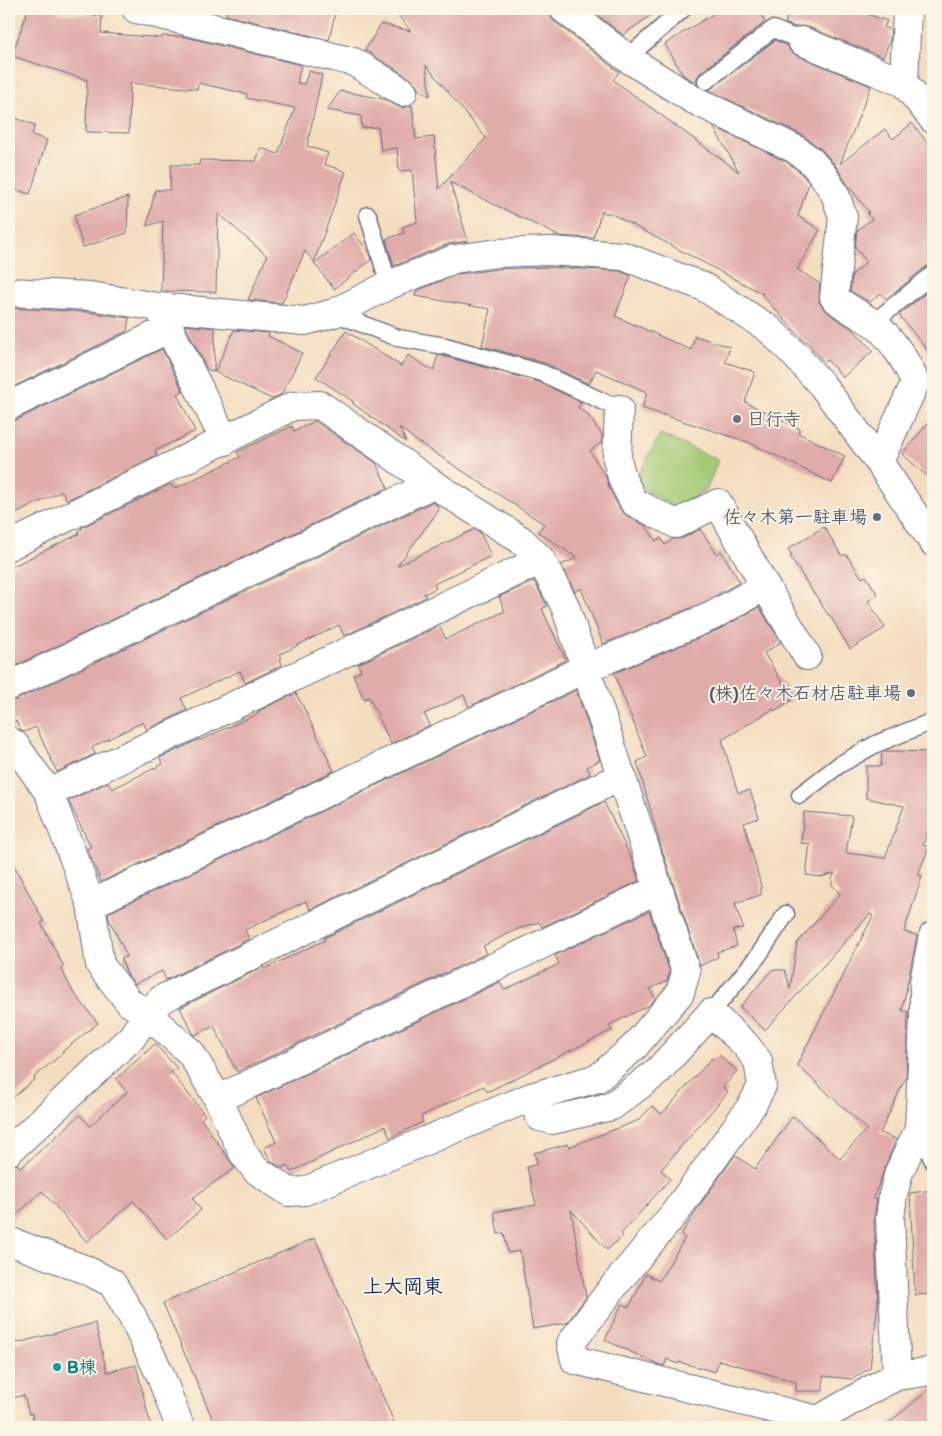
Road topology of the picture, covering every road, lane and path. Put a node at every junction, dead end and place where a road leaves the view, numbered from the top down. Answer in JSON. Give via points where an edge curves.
{"nodes":[{"id":1,"x":564,"y":9,"type":"edge"},
{"id":2,"x":683,"y":9,"type":"edge"},
{"id":3,"x":907,"y":9,"type":"edge"},
{"id":4,"x":151,"y":11,"type":"edge"},
{"id":5,"x":802,"y":41,"type":"joint"},
{"id":6,"x":627,"y":58,"type":"junction"},
{"id":7,"x":706,"y":81,"type":"dead end"},
{"id":8,"x":904,"y":83,"type":"junction"},
{"id":9,"x":403,"y":92,"type":"dead end"},
{"id":10,"x":933,"y":119,"type":"edge"},
{"id":11,"x":368,"y":214,"type":"dead end"},
{"id":12,"x":933,"y":274,"type":"edge"},
{"id":13,"x":389,"y":285,"type":"junction"},
{"id":14,"x":9,"y":292,"type":"edge"},
{"id":15,"x":334,"y":312,"type":"junction"},
{"id":16,"x":164,"y":318,"type":"junction"},
{"id":17,"x":873,"y":322,"type":"junction"},
{"id":18,"x":9,"y":406,"type":"edge"},
{"id":19,"x":619,"y":409,"type":"joint"},
{"id":20,"x":224,"y":441,"type":"junction"},
{"id":21,"x":879,"y":462,"type":"junction"},
{"id":22,"x":433,"y":484,"type":"junction"},
{"id":23,"x":933,"y":542,"type":"edge"},
{"id":24,"x":9,"y":546,"type":"edge"},
{"id":25,"x":541,"y":560,"type":"junction"},
{"id":26,"x":765,"y":586,"type":"junction"},
{"id":27,"x":807,"y":656,"type":"dead end"},
{"id":28,"x":586,"y":668,"type":"junction"},
{"id":29,"x":9,"y":686,"type":"edge"},
{"id":30,"x":933,"y":721,"type":"edge"},
{"id":31,"x":9,"y":741,"type":"edge"},
{"id":32,"x":622,"y":776,"type":"junction"},
{"id":33,"x":49,"y":793,"type":"junction"},
{"id":34,"x":800,"y":795,"type":"dead end"},
{"id":35,"x":658,"y":889,"type":"junction"},
{"id":36,"x":91,"y":904,"type":"junction"},
{"id":37,"x":786,"y":914,"type":"dead end"},
{"id":38,"x":933,"y":936,"type":"edge"},
{"id":39,"x":711,"y":1013,"type":"junction"},
{"id":40,"x":147,"y":1014,"type":"junction"},
{"id":41,"x":531,"y":1097,"type":"junction"},
{"id":42,"x":218,"y":1099,"type":"junction"},
{"id":43,"x":918,"y":1128,"type":"junction"},
{"id":44,"x":9,"y":1151,"type":"edge"},
{"id":45,"x":933,"y":1161,"type":"edge"},
{"id":46,"x":9,"y":1241,"type":"edge"},
{"id":47,"x":933,"y":1370,"type":"edge"},
{"id":48,"x":887,"y":1386,"type":"junction"},
{"id":49,"x":812,"y":1424,"type":"edge"},
{"id":50,"x":180,"y":1427,"type":"edge"}],
"edges":[{"from":1,"to":6,"type":"street"},
{"from":2,"to":6,"type":"lane"},
{"from":3,"to":8,"type":"street"},
{"from":4,"to":9,"type":"street","via":[[354,62]]},
{"from":5,"to":7,"type":"lane","via":[[772,29]]},
{"from":5,"to":8,"type":"street"},
{"from":6,"to":17,"type":"street","via":[[692,99],[811,161],[835,194],[843,217],[834,297]]},
{"from":8,"to":10,"type":"street"},
{"from":11,"to":13,"type":"lane"},
{"from":12,"to":17,"type":"lane"},
{"from":13,"to":15,"type":"street"},
{"from":13,"to":21,"type":"street","via":[[454,259],[498,253],[550,251],[624,256],[704,287],[768,329],[822,385]]},
{"from":14,"to":16,"type":"street","via":[[90,296]]},
{"from":15,"to":16,"type":"street","via":[[305,321]]},
{"from":15,"to":19,"type":"lane","via":[[398,338],[445,346],[542,372]]},
{"from":16,"to":18,"type":"street"},
{"from":16,"to":20,"type":"street"},
{"from":17,"to":21,"type":"street","via":[[892,343],[916,383]]},
{"from":19,"to":26,"type":"street","via":[[617,459],[623,481],[634,502],[676,524],[718,502]]},
{"from":20,"to":22,"type":"street","via":[[294,406],[320,405]]},
{"from":20,"to":24,"type":"street"},
{"from":21,"to":23,"type":"street"},
{"from":22,"to":25,"type":"street","via":[[521,540]]},
{"from":22,"to":29,"type":"street"},
{"from":25,"to":28,"type":"street","via":[[565,606]]},
{"from":25,"to":33,"type":"street"},
{"from":26,"to":27,"type":"street"},
{"from":26,"to":28,"type":"street","via":[[712,616]]},
{"from":28,"to":32,"type":"street"},
{"from":28,"to":36,"type":"street"},
{"from":30,"to":34,"type":"lane","via":[[876,744],[839,765]]},
{"from":31,"to":33,"type":"street"},
{"from":32,"to":35,"type":"street"},
{"from":32,"to":40,"type":"street","via":[[162,999]]},
{"from":33,"to":36,"type":"street"},
{"from":35,"to":41,"type":"street","via":[[686,972],[680,993],[634,1047],[598,1078]]},
{"from":35,"to":42,"type":"street"},
{"from":36,"to":40,"type":"street","via":[[100,964],[130,1003]]},
{"from":37,"to":39,"type":"lane","via":[[758,956]]},
{"from":38,"to":43,"type":"street","via":[[924,982]]},
{"from":39,"to":41,"type":"street","via":[[656,1073],[612,1106],[553,1120],[540,1117]]},
{"from":39,"to":49,"type":"street","via":[[745,1044],[758,1061],[762,1086],[752,1105],[674,1214],[571,1342],[575,1360]]},
{"from":40,"to":42,"type":"street","via":[[191,1053]]},
{"from":40,"to":44,"type":"street","via":[[132,1037]]},
{"from":41,"to":42,"type":"street","via":[[305,1191],[289,1192],[256,1170],[243,1153]]},
{"from":43,"to":45,"type":"lane"},
{"from":43,"to":48,"type":"street","via":[[892,1194]]},
{"from":46,"to":50,"type":"street","via":[[112,1283],[160,1374]]},
{"from":47,"to":48,"type":"street"},
{"from":48,"to":49,"type":"street"}]}
